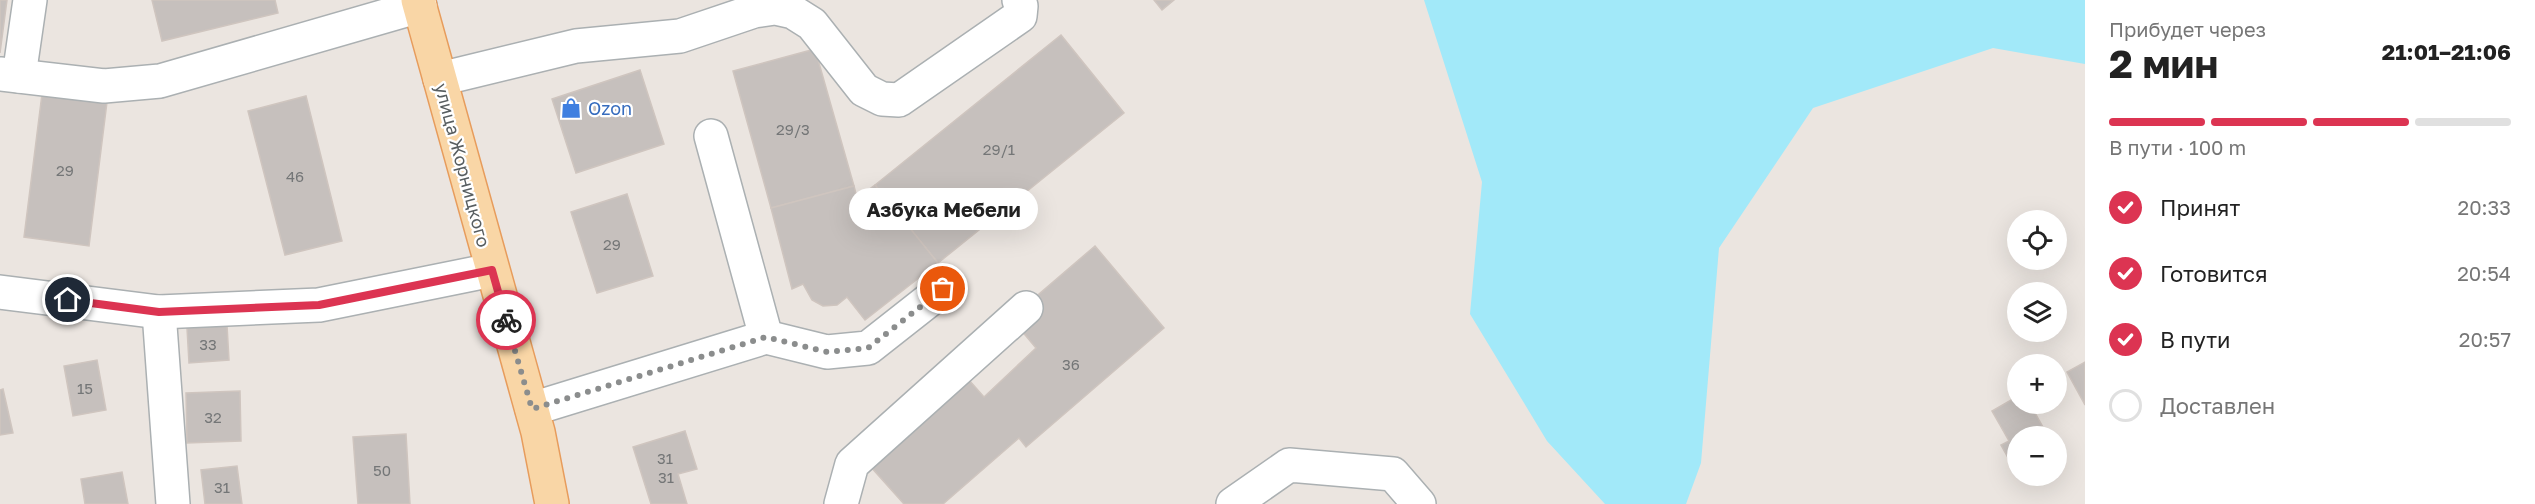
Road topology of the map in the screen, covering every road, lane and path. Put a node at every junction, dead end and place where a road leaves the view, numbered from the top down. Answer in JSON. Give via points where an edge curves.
{"nodes":[{"id":1,"x":30,"y":0,"type":"edge"},
{"id":2,"x":1019,"y":0,"type":"edge"},
{"id":3,"x":419,"y":3,"type":"edge"},
{"id":4,"x":9,"y":75,"type":"edge"},
{"id":5,"x":440,"y":79,"type":"junction"},
{"id":6,"x":711,"y":136,"type":"dead end"},
{"id":7,"x":492,"y":270,"type":"junction"},
{"id":8,"x":943,"y":289,"type":"dead end"},
{"id":9,"x":0,"y":291,"type":"edge"},
{"id":10,"x":1026,"y":308,"type":"dead end"},
{"id":11,"x":159,"y":312,"type":"junction"},
{"id":12,"x":766,"y":337,"type":"junction"},
{"id":13,"x":532,"y":409,"type":"junction"},
{"id":14,"x":173,"y":504,"type":"edge"},
{"id":15,"x":552,"y":504,"type":"edge"},
{"id":16,"x":841,"y":504,"type":"edge"},
{"id":17,"x":1233,"y":504,"type":"edge"},
{"id":18,"x":1419,"y":504,"type":"edge"}],
"edges":[{"from":1,"to":4,"type":"street"},
{"from":2,"to":5,"type":"street","via":[[1020,15],[899,100],[882,99],[864,90],[812,24],[793,12],[776,8],[754,11],[680,36],[576,46]]},
{"from":3,"to":4,"type":"street","via":[[160,81],[104,86]]},
{"from":3,"to":5,"type":"main road","name":"улица Жорницкого"},
{"from":5,"to":7,"type":"main road","name":"улица Жорницкого"},
{"from":6,"to":12,"type":"street"},
{"from":7,"to":11,"type":"street","via":[[319,305]]},
{"from":7,"to":13,"type":"main road","name":"улица Жорницкого"},
{"from":8,"to":12,"type":"street","via":[[868,348],[827,352]]},
{"from":9,"to":11,"type":"street"},
{"from":10,"to":16,"type":"street","via":[[852,464]]},
{"from":11,"to":14,"type":"street"},
{"from":12,"to":13,"type":"street"},
{"from":13,"to":15,"type":"main road","name":"улица Жорницкого"},
{"from":17,"to":18,"type":"street","via":[[1289,465],[1393,474]]}]}
